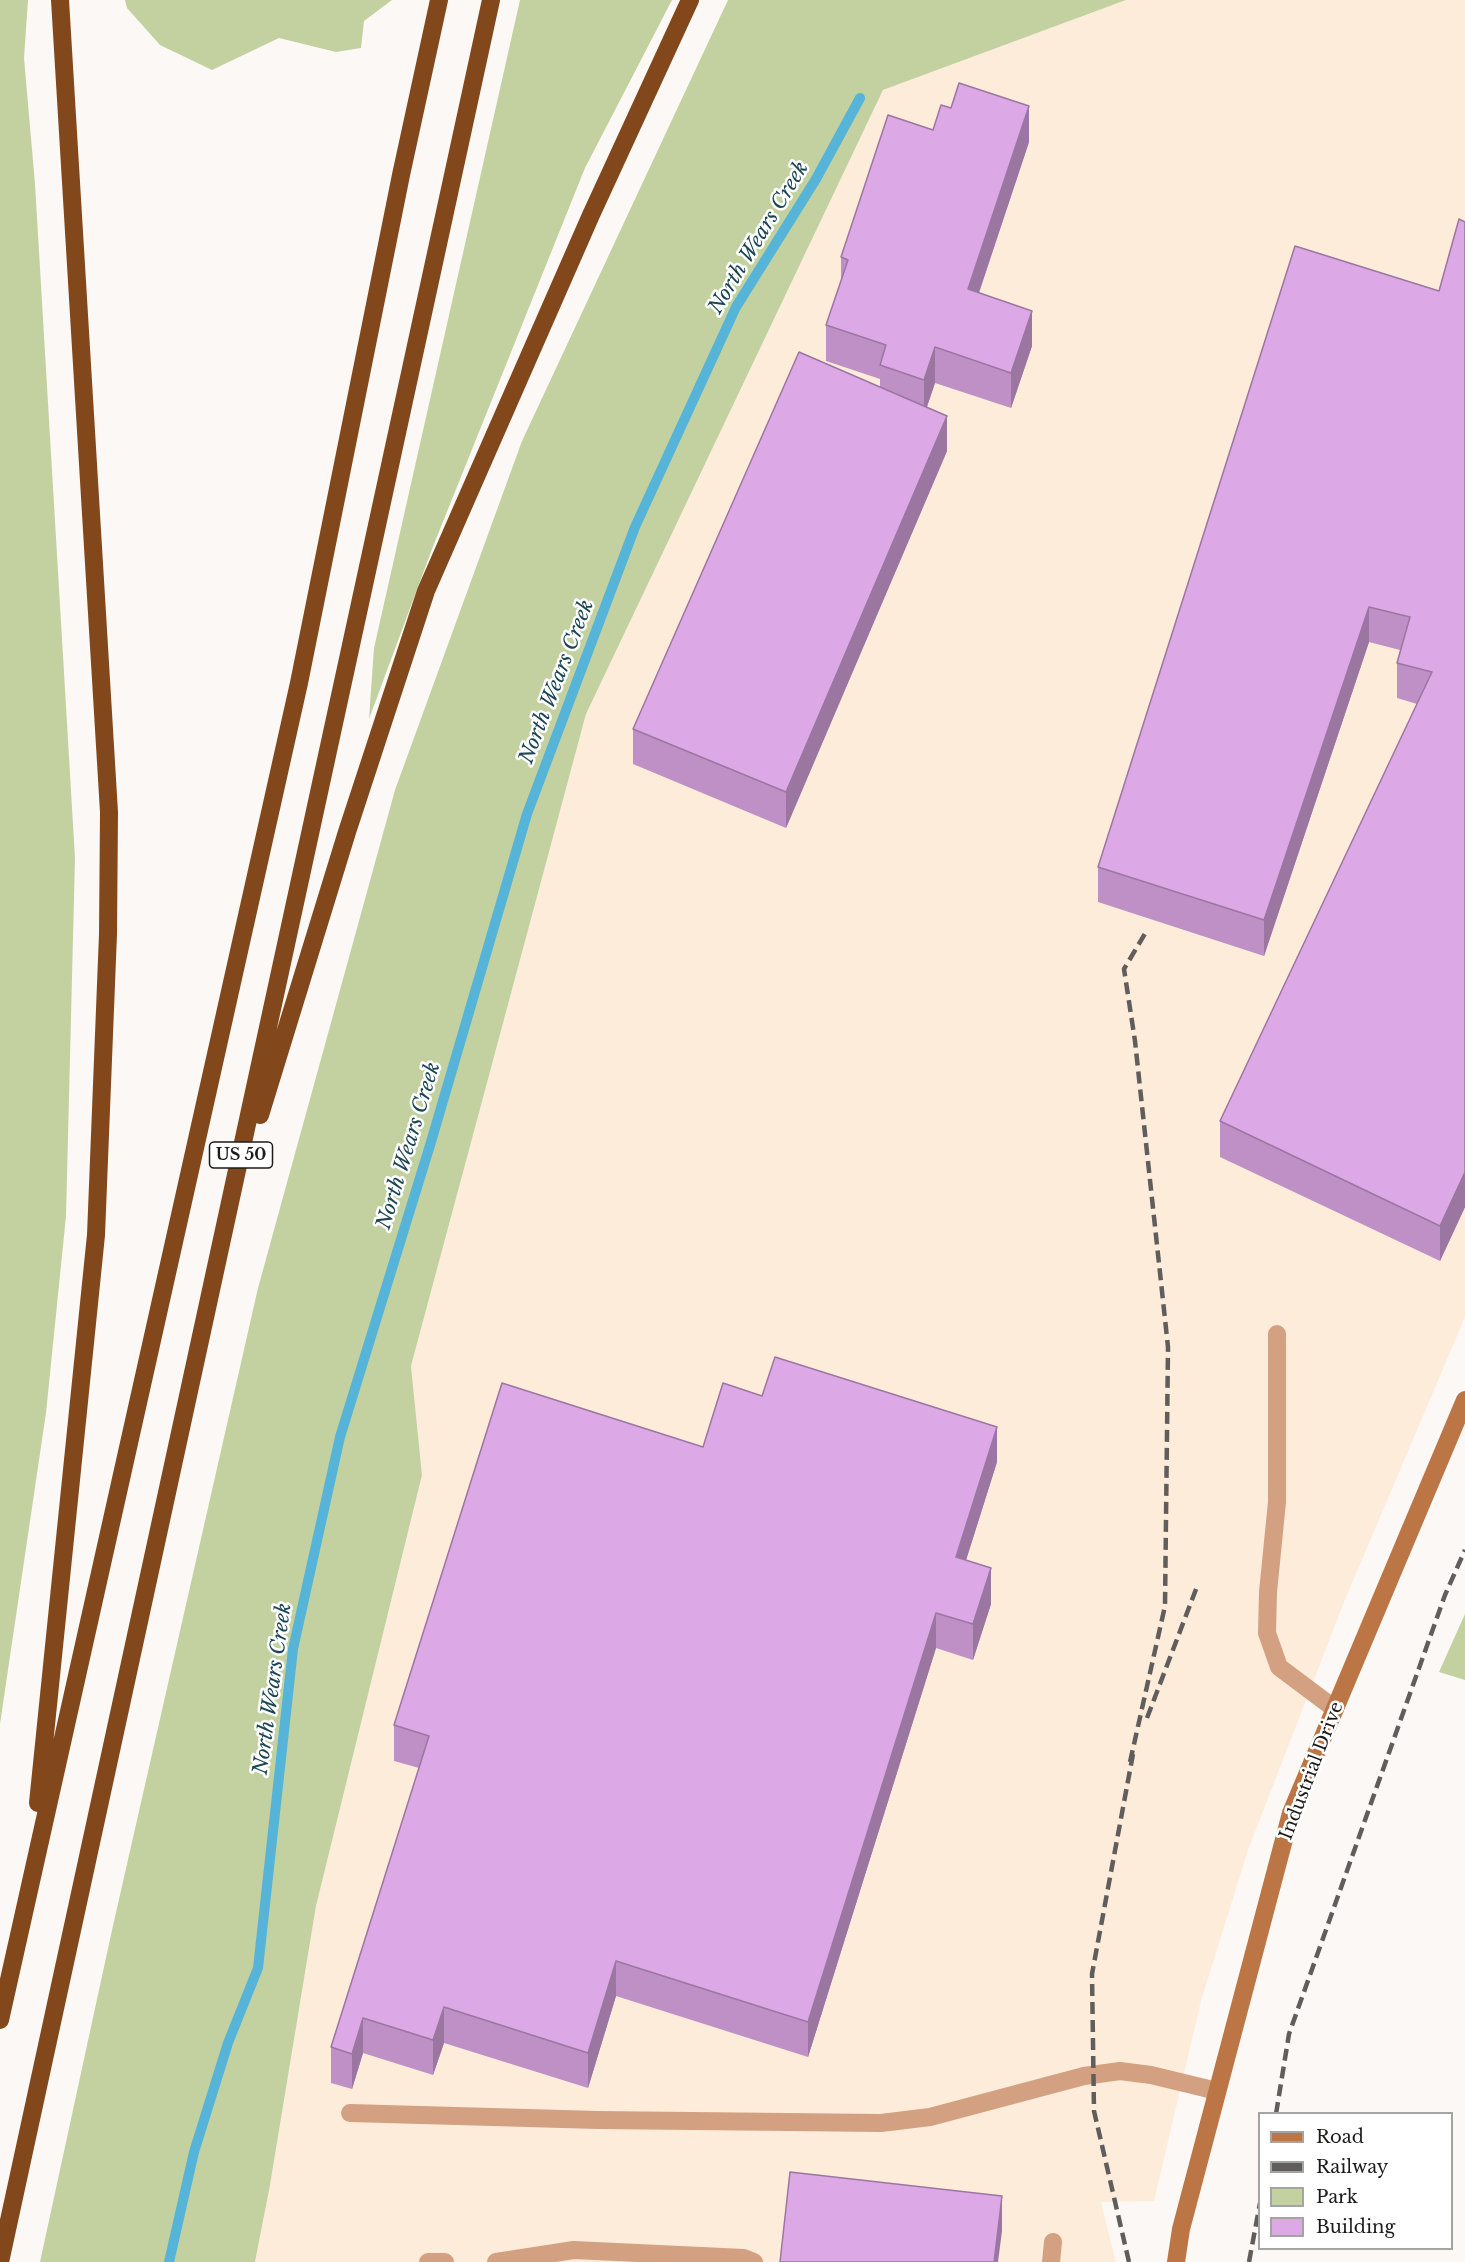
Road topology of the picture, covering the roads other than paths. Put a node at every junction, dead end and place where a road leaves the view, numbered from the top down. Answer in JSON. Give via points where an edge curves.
{"nodes":[{"id":1,"x":60,"y":0,"type":"edge"},
{"id":2,"x":439,"y":0,"type":"edge"},
{"id":3,"x":491,"y":0,"type":"edge"},
{"id":4,"x":690,"y":0,"type":"edge"},
{"id":5,"x":223,"y":1234,"type":"junction"},
{"id":6,"x":1277,"y":1334,"type":"dead end"},
{"id":7,"x":1465,"y":1400,"type":"edge"},
{"id":8,"x":1335,"y":1709,"type":"junction"},
{"id":9,"x":30,"y":1884,"type":"junction"},
{"id":10,"x":0,"y":2020,"type":"edge"},
{"id":11,"x":1217,"y":2091,"type":"junction"},
{"id":12,"x":350,"y":2113,"type":"dead end"},
{"id":13,"x":1053,"y":2242,"type":"dead end"},
{"id":14,"x":0,"y":2262,"type":"edge"},
{"id":15,"x":428,"y":2262,"type":"edge"},
{"id":16,"x":445,"y":2262,"type":"edge"},
{"id":17,"x":496,"y":2262,"type":"edge"},
{"id":18,"x":754,"y":2262,"type":"edge"},
{"id":19,"x":1051,"y":2262,"type":"edge"},
{"id":20,"x":1176,"y":2262,"type":"edge"}],
"edges":[{"from":1,"to":9,"type":"highway","via":[[108,800],[108,934],[96,1235]]},
{"from":2,"to":9,"type":"highway","number":"US 50","via":[[299,683]]},
{"from":3,"to":5,"type":"highway","number":"US 50"},
{"from":4,"to":5,"type":"highway","via":[[426,591]]},
{"from":5,"to":14,"type":"highway","number":"US 50"},
{"from":6,"to":8,"type":"lane","via":[[1277,1502],[1267,1633],[1279,1667]]},
{"from":7,"to":8,"type":"main road","name":"Industrial Drive"},
{"from":8,"to":11,"type":"main road","name":"Industrial Drive","via":[[1291,1814]]},
{"from":9,"to":10,"type":"highway","number":"US 50"},
{"from":11,"to":12,"type":"lane","via":[[1120,2071],[1084,2076],[930,2117],[881,2122]]},
{"from":11,"to":20,"type":"main road","name":"Industrial Drive"},
{"from":13,"to":19,"type":"lane"},
{"from":15,"to":16,"type":"lane"},
{"from":17,"to":18,"type":"lane","via":[[574,2250],[744,2258]]}]}
